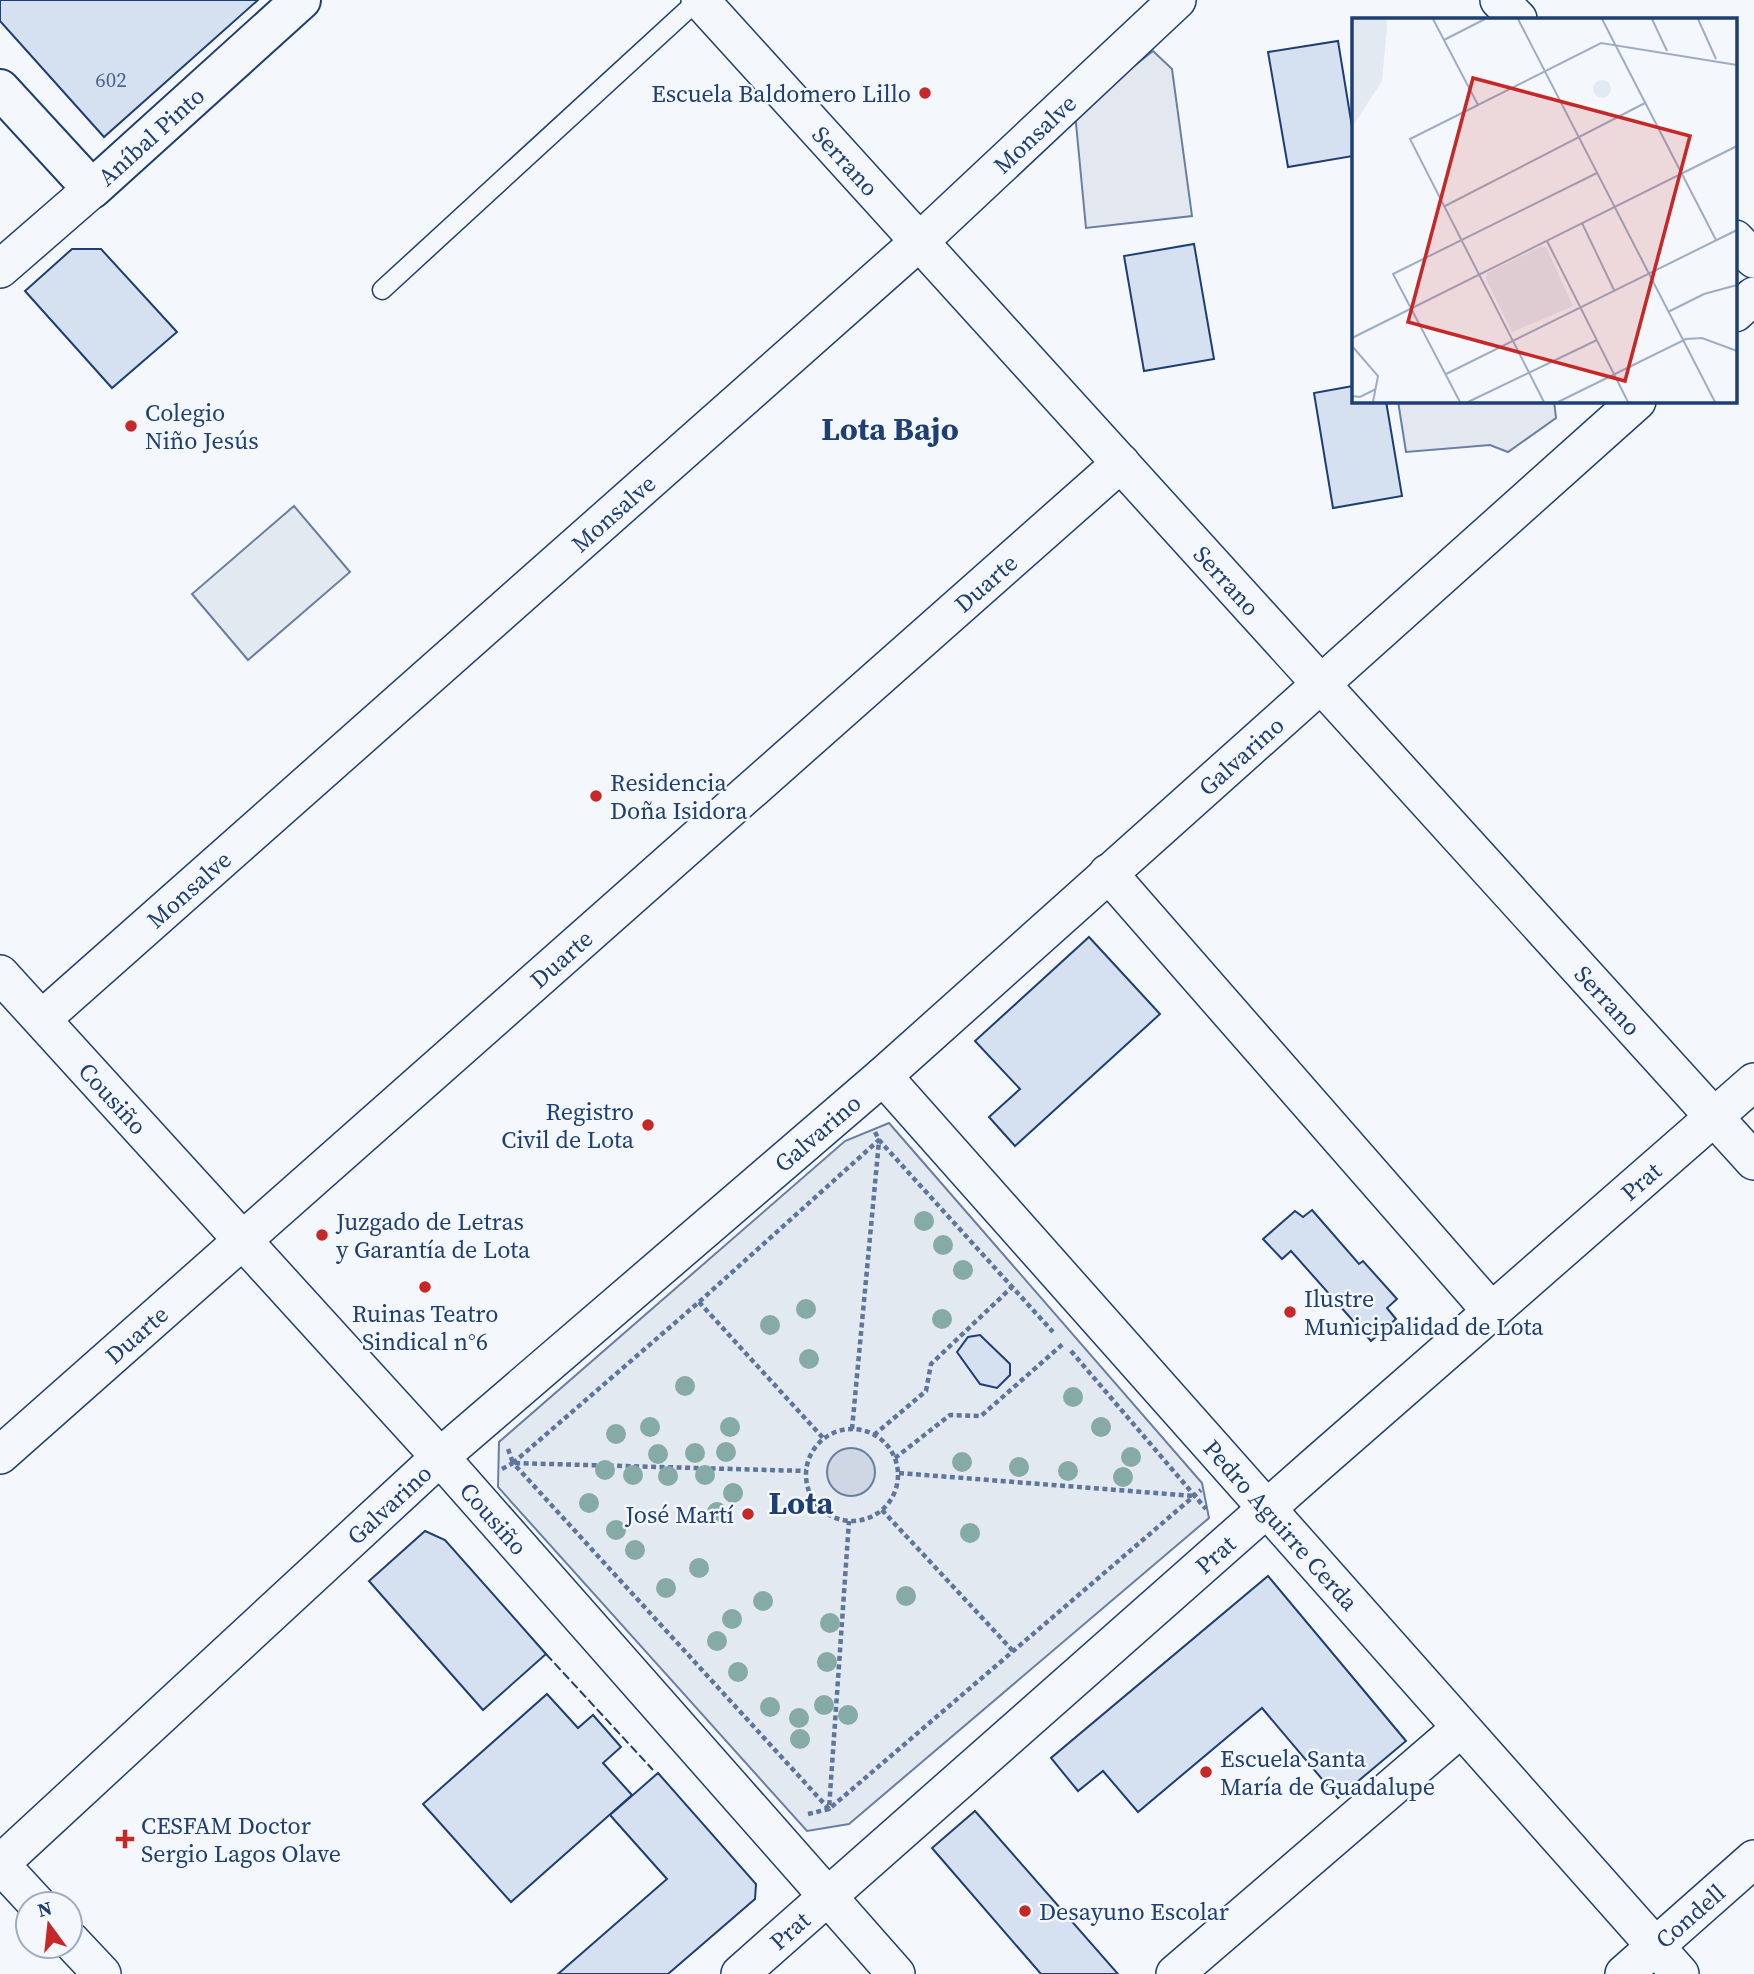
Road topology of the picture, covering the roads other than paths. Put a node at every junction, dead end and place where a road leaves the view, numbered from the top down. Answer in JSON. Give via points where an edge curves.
{"nodes":[{"id":1,"x":301,"y":0,"type":"edge"},
{"id":2,"x":699,"y":0,"type":"edge"},
{"id":3,"x":1177,"y":0,"type":"edge"},
{"id":4,"x":1499,"y":0,"type":"edge"},
{"id":5,"x":1517,"y":18,"type":"edge"},
{"id":6,"x":0,"y":89,"type":"edge"},
{"id":7,"x":92,"y":189,"type":"junction"},
{"id":8,"x":1736,"y":240,"type":"edge"},
{"id":9,"x":920,"y":241,"type":"junction"},
{"id":10,"x":1754,"y":259,"type":"edge"},
{"id":11,"x":0,"y":269,"type":"edge"},
{"id":12,"x":382,"y":290,"type":"dead end"},
{"id":13,"x":1754,"y":296,"type":"edge"},
{"id":14,"x":1736,"y":312,"type":"edge"},
{"id":15,"x":1636,"y":402,"type":"edge"},
{"id":16,"x":1121,"y":463,"type":"junction"},
{"id":17,"x":1321,"y":683,"type":"junction"},
{"id":18,"x":1108,"y":873,"type":"junction"},
{"id":19,"x":0,"y":974,"type":"edge"},
{"id":20,"x":42,"y":1019,"type":"junction"},
{"id":21,"x":1754,"y":1082,"type":"edge"},
{"id":22,"x":881,"y":1091,"type":"junction"},
{"id":23,"x":1714,"y":1117,"type":"junction"},
{"id":24,"x":1754,"y":1161,"type":"edge"},
{"id":25,"x":242,"y":1240,"type":"junction"},
{"id":26,"x":1492,"y":1312,"type":"junction"},
{"id":27,"x":0,"y":1455,"type":"edge"},
{"id":28,"x":440,"y":1457,"type":"junction"},
{"id":29,"x":1266,"y":1509,"type":"junction"},
{"id":30,"x":1461,"y":1728,"type":"junction"},
{"id":31,"x":1754,"y":1858,"type":"edge"},
{"id":32,"x":0,"y":1864,"type":"edge"},
{"id":33,"x":24,"y":1890,"type":"edge"},
{"id":34,"x":828,"y":1896,"type":"junction"},
{"id":35,"x":1655,"y":1946,"type":"junction"},
{"id":36,"x":84,"y":1955,"type":"edge"},
{"id":37,"x":102,"y":1974,"type":"edge"},
{"id":38,"x":740,"y":1974,"type":"edge"},
{"id":39,"x":896,"y":1974,"type":"edge"},
{"id":40,"x":1175,"y":1974,"type":"edge"},
{"id":41,"x":1624,"y":1974,"type":"edge"},
{"id":42,"x":1680,"y":1974,"type":"edge"}],
"edges":[{"from":1,"to":7,"type":"main road","name":"Aníbal Pinto"},
{"from":2,"to":9,"type":"street","name":"Serrano"},
{"from":2,"to":12,"type":"lane"},
{"from":3,"to":9,"type":"street","name":"Monsalve"},
{"from":4,"to":5,"type":"street"},
{"from":6,"to":7,"type":"main road"},
{"from":7,"to":11,"type":"street","name":"Aníbal Pinto"},
{"from":8,"to":10,"type":"street"},
{"from":9,"to":16,"type":"street","name":"Serrano"},
{"from":9,"to":20,"type":"street","name":"Monsalve"},
{"from":13,"to":14,"type":"street"},
{"from":15,"to":17,"type":"street","name":"Galvarino"},
{"from":16,"to":17,"type":"street","name":"Serrano"},
{"from":16,"to":25,"type":"street","name":"Duarte"},
{"from":17,"to":18,"type":"street","name":"Galvarino"},
{"from":17,"to":23,"type":"street","name":"Serrano"},
{"from":18,"to":22,"type":"street","name":"Galvarino"},
{"from":18,"to":26,"type":"street"},
{"from":19,"to":20,"type":"street","name":"Cousiño"},
{"from":20,"to":25,"type":"street","name":"Cousiño"},
{"from":21,"to":23,"type":"street","name":"Prat"},
{"from":22,"to":28,"type":"street","name":"Galvarino"},
{"from":22,"to":29,"type":"street","name":"Pedro Aguirre Cerda"},
{"from":23,"to":24,"type":"street","name":"Serrano"},
{"from":23,"to":26,"type":"street","name":"Prat"},
{"from":25,"to":27,"type":"street","name":"Duarte"},
{"from":25,"to":28,"type":"street","name":"Cousiño"},
{"from":26,"to":29,"type":"street","name":"Prat"},
{"from":28,"to":32,"type":"street","name":"Galvarino"},
{"from":28,"to":34,"type":"street","name":"Cousiño"},
{"from":29,"to":30,"type":"street","name":"Pedro Aguirre Cerda"},
{"from":29,"to":34,"type":"street","name":"Prat"},
{"from":30,"to":35,"type":"street","name":"Pedro Aguirre Cerda"},
{"from":30,"to":40,"type":"street"},
{"from":31,"to":35,"type":"street","name":"Condell"},
{"from":32,"to":33,"type":"street"},
{"from":34,"to":38,"type":"street","name":"Prat"},
{"from":34,"to":39,"type":"street","name":"Cousiño"},
{"from":35,"to":41,"type":"street","name":"Condell"},
{"from":35,"to":42,"type":"street","name":"Pedro Aguirre Cerda"},
{"from":36,"to":37,"type":"street"}]}
